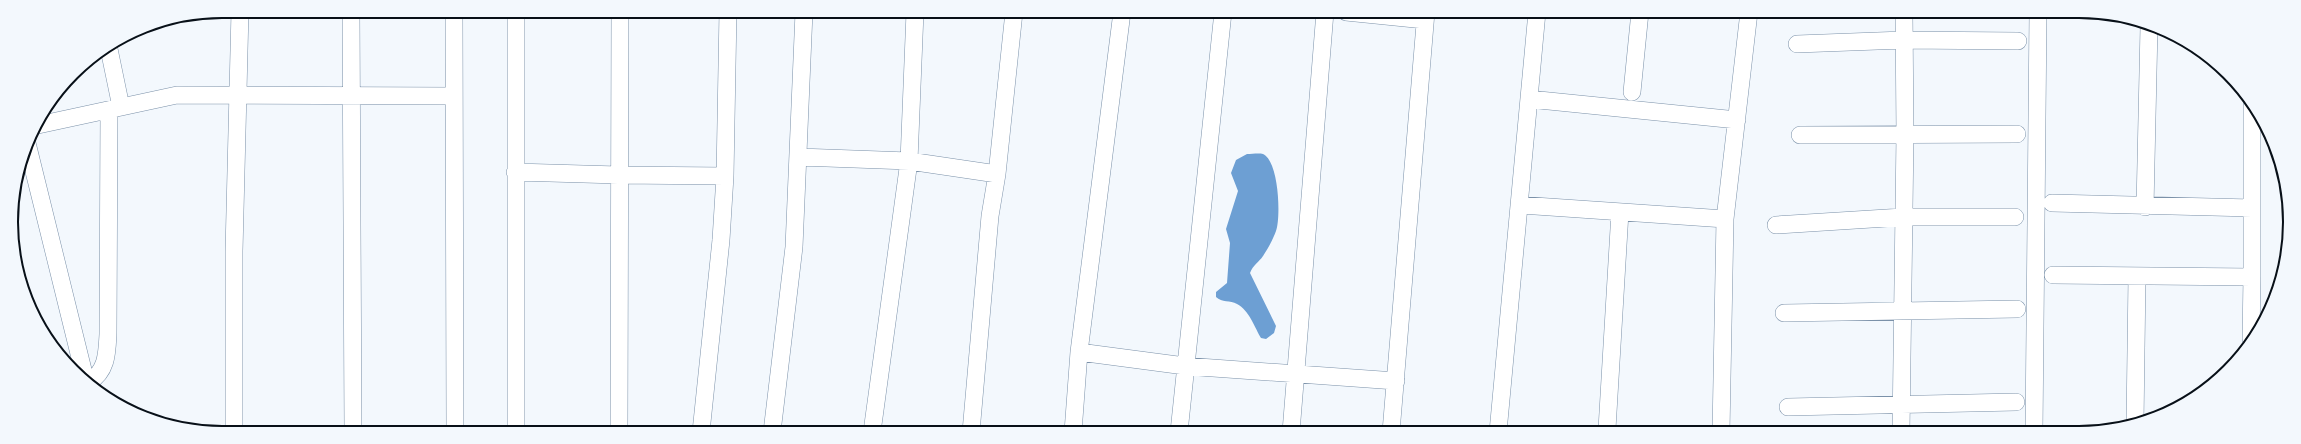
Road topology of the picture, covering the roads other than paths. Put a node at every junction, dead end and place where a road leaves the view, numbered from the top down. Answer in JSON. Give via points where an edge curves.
{"nodes":[{"id":1,"x":240,"y":18,"type":"edge"},
{"id":2,"x":351,"y":18,"type":"edge"},
{"id":3,"x":454,"y":18,"type":"edge"},
{"id":4,"x":516,"y":18,"type":"edge"},
{"id":5,"x":620,"y":18,"type":"edge"},
{"id":6,"x":728,"y":18,"type":"edge"},
{"id":7,"x":804,"y":18,"type":"edge"},
{"id":8,"x":915,"y":18,"type":"edge"},
{"id":9,"x":1013,"y":18,"type":"edge"},
{"id":10,"x":1121,"y":18,"type":"edge"},
{"id":11,"x":1222,"y":18,"type":"edge"},
{"id":12,"x":1325,"y":18,"type":"edge"},
{"id":13,"x":1425,"y":18,"type":"edge"},
{"id":14,"x":1536,"y":18,"type":"edge"},
{"id":15,"x":1639,"y":18,"type":"edge"},
{"id":16,"x":1748,"y":18,"type":"edge"},
{"id":17,"x":1904,"y":18,"type":"edge"},
{"id":18,"x":2038,"y":18,"type":"edge"},
{"id":19,"x":2149,"y":31,"type":"edge"},
{"id":20,"x":1904,"y":40,"type":"junction"},
{"id":21,"x":2018,"y":41,"type":"dead end"},
{"id":22,"x":1797,"y":44,"type":"dead end"},
{"id":23,"x":109,"y":52,"type":"edge"},
{"id":24,"x":1632,"y":92,"type":"dead end"},
{"id":25,"x":238,"y":95,"type":"junction"},
{"id":26,"x":350,"y":96,"type":"junction"},
{"id":27,"x":454,"y":96,"type":"junction"},
{"id":28,"x":1529,"y":99,"type":"junction"},
{"id":29,"x":115,"y":108,"type":"junction"},
{"id":30,"x":2252,"y":114,"type":"edge"},
{"id":31,"x":1737,"y":120,"type":"junction"},
{"id":32,"x":43,"y":124,"type":"edge"},
{"id":33,"x":2017,"y":134,"type":"dead end"},
{"id":34,"x":1800,"y":135,"type":"dead end"},
{"id":35,"x":1905,"y":135,"type":"junction"},
{"id":36,"x":30,"y":154,"type":"edge"},
{"id":37,"x":799,"y":157,"type":"junction"},
{"id":38,"x":910,"y":161,"type":"junction"},
{"id":39,"x":515,"y":172,"type":"junction"},
{"id":40,"x":997,"y":174,"type":"junction"},
{"id":41,"x":618,"y":175,"type":"junction"},
{"id":42,"x":725,"y":176,"type":"junction"},
{"id":43,"x":2052,"y":203,"type":"dead end"},
{"id":44,"x":1519,"y":205,"type":"junction"},
{"id":45,"x":2145,"y":207,"type":"junction"},
{"id":46,"x":2252,"y":208,"type":"junction"},
{"id":47,"x":1620,"y":212,"type":"junction"},
{"id":48,"x":1903,"y":217,"type":"junction"},
{"id":49,"x":2015,"y":217,"type":"dead end"},
{"id":50,"x":1726,"y":218,"type":"junction"},
{"id":51,"x":1776,"y":225,"type":"dead end"},
{"id":52,"x":2053,"y":275,"type":"dead end"},
{"id":53,"x":2137,"y":277,"type":"junction"},
{"id":54,"x":2252,"y":277,"type":"junction"},
{"id":55,"x":1903,"y":310,"type":"junction"},
{"id":56,"x":2017,"y":310,"type":"dead end"},
{"id":57,"x":1784,"y":313,"type":"dead end"},
{"id":58,"x":2251,"y":332,"type":"edge"},
{"id":59,"x":1079,"y":352,"type":"junction"},
{"id":60,"x":1185,"y":366,"type":"junction"},
{"id":61,"x":83,"y":371,"type":"edge"},
{"id":62,"x":1296,"y":375,"type":"junction"},
{"id":63,"x":93,"y":380,"type":"edge"},
{"id":64,"x":1396,"y":381,"type":"junction"},
{"id":65,"x":2016,"y":402,"type":"dead end"},
{"id":66,"x":1902,"y":404,"type":"junction"},
{"id":67,"x":1788,"y":407,"type":"dead end"},
{"id":68,"x":2135,"y":418,"type":"edge"},
{"id":69,"x":234,"y":426,"type":"edge"},
{"id":70,"x":353,"y":426,"type":"edge"},
{"id":71,"x":455,"y":426,"type":"edge"},
{"id":72,"x":516,"y":426,"type":"edge"},
{"id":73,"x":619,"y":426,"type":"edge"},
{"id":74,"x":702,"y":426,"type":"edge"},
{"id":75,"x":773,"y":426,"type":"edge"},
{"id":76,"x":873,"y":426,"type":"edge"},
{"id":77,"x":971,"y":426,"type":"edge"},
{"id":78,"x":1073,"y":426,"type":"edge"},
{"id":79,"x":1180,"y":426,"type":"edge"},
{"id":80,"x":1292,"y":426,"type":"edge"},
{"id":81,"x":1392,"y":426,"type":"edge"},
{"id":82,"x":1499,"y":426,"type":"edge"},
{"id":83,"x":1607,"y":426,"type":"edge"},
{"id":84,"x":1721,"y":426,"type":"edge"},
{"id":85,"x":1901,"y":426,"type":"edge"},
{"id":86,"x":2034,"y":426,"type":"edge"}],
"edges":[{"from":1,"to":25,"type":"street"},
{"from":2,"to":26,"type":"street"},
{"from":3,"to":27,"type":"street"},
{"from":4,"to":39,"type":"street"},
{"from":5,"to":41,"type":"street"},
{"from":6,"to":42,"type":"street"},
{"from":7,"to":37,"type":"street"},
{"from":8,"to":38,"type":"street"},
{"from":9,"to":40,"type":"street"},
{"from":10,"to":59,"type":"street"},
{"from":11,"to":60,"type":"street"},
{"from":12,"to":62,"type":"street"},
{"from":13,"to":64,"type":"street"},
{"from":14,"to":28,"type":"street"},
{"from":15,"to":24,"type":"street"},
{"from":16,"to":31,"type":"street"},
{"from":17,"to":20,"type":"street"},
{"from":18,"to":86,"type":"street"},
{"from":19,"to":45,"type":"street"},
{"from":20,"to":21,"type":"street"},
{"from":20,"to":22,"type":"street"},
{"from":20,"to":35,"type":"street"},
{"from":23,"to":29,"type":"street"},
{"from":25,"to":26,"type":"street"},
{"from":25,"to":29,"type":"street","via":[[177,95]]},
{"from":25,"to":69,"type":"street","via":[[234,252]]},
{"from":26,"to":27,"type":"street"},
{"from":26,"to":70,"type":"street"},
{"from":27,"to":71,"type":"street"},
{"from":28,"to":31,"type":"street"},
{"from":28,"to":44,"type":"street"},
{"from":29,"to":32,"type":"street"},
{"from":29,"to":63,"type":"street","via":[[108,334],[104,368]]},
{"from":30,"to":46,"type":"street"},
{"from":31,"to":50,"type":"street"},
{"from":33,"to":35,"type":"street"},
{"from":34,"to":35,"type":"street"},
{"from":35,"to":48,"type":"street"},
{"from":36,"to":61,"type":"street"},
{"from":37,"to":38,"type":"street"},
{"from":37,"to":75,"type":"street","via":[[794,247]]},
{"from":38,"to":40,"type":"street"},
{"from":38,"to":76,"type":"street"},
{"from":39,"to":41,"type":"street"},
{"from":39,"to":72,"type":"street"},
{"from":40,"to":77,"type":"street","via":[[990,216]]},
{"from":41,"to":42,"type":"street"},
{"from":41,"to":73,"type":"street"},
{"from":42,"to":74,"type":"street"},
{"from":43,"to":45,"type":"street"},
{"from":44,"to":47,"type":"street"},
{"from":44,"to":82,"type":"street"},
{"from":45,"to":46,"type":"street"},
{"from":46,"to":54,"type":"street"},
{"from":47,"to":50,"type":"street"},
{"from":47,"to":83,"type":"street"},
{"from":48,"to":49,"type":"street"},
{"from":48,"to":51,"type":"street"},
{"from":48,"to":55,"type":"street"},
{"from":50,"to":84,"type":"street"},
{"from":52,"to":53,"type":"street"},
{"from":53,"to":54,"type":"street"},
{"from":53,"to":68,"type":"street"},
{"from":54,"to":58,"type":"street"},
{"from":55,"to":56,"type":"street"},
{"from":55,"to":57,"type":"street"},
{"from":55,"to":66,"type":"street"},
{"from":59,"to":60,"type":"street"},
{"from":59,"to":78,"type":"street"},
{"from":60,"to":62,"type":"street"},
{"from":60,"to":79,"type":"street"},
{"from":62,"to":64,"type":"street"},
{"from":62,"to":80,"type":"street"},
{"from":64,"to":81,"type":"street"},
{"from":65,"to":66,"type":"street"},
{"from":66,"to":67,"type":"street"},
{"from":66,"to":85,"type":"street"}]}
